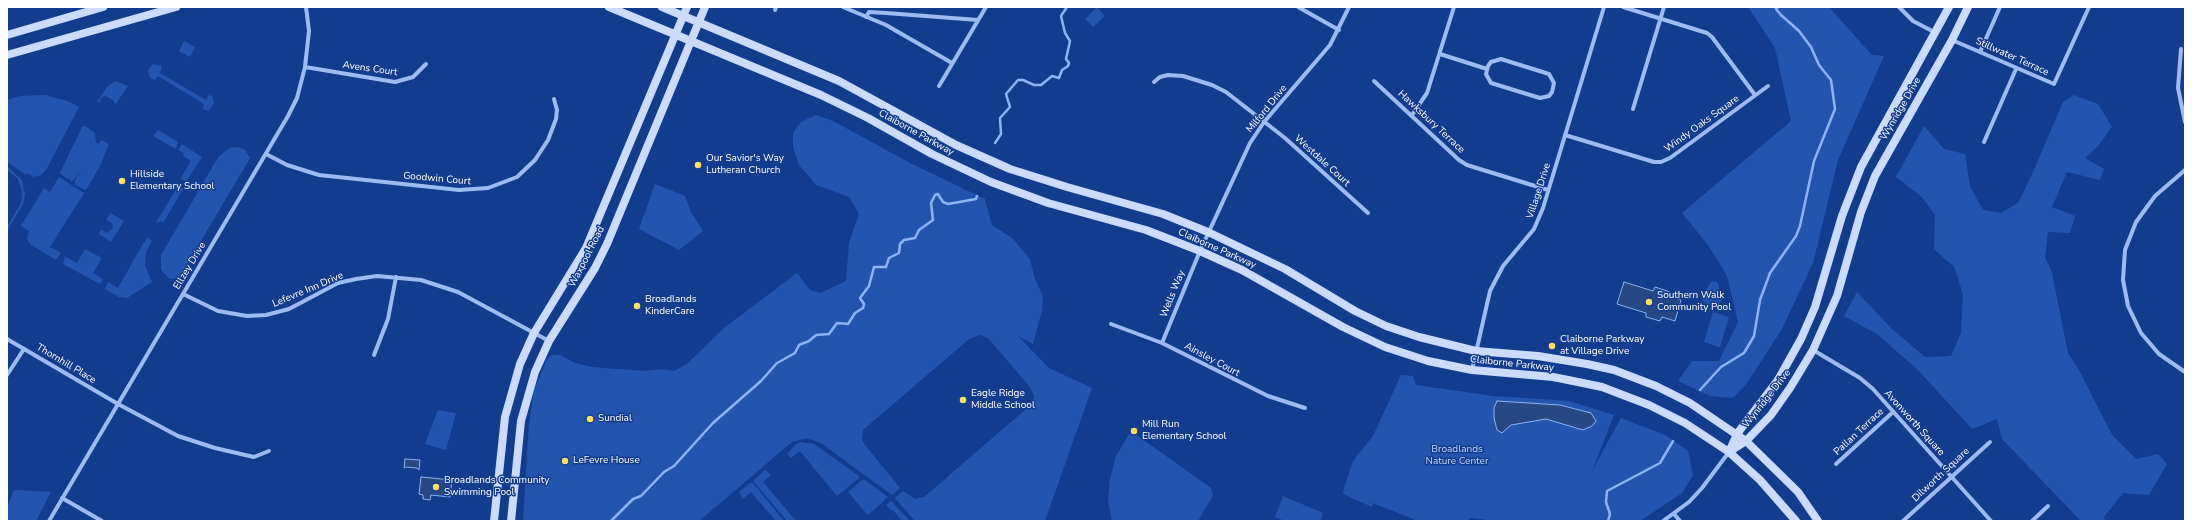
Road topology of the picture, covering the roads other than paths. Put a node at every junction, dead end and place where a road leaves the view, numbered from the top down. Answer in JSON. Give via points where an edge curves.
{"nodes":[{"id":1,"x":103,"y":7,"type":"edge"},
{"id":2,"x":176,"y":7,"type":"edge"},
{"id":3,"x":306,"y":7,"type":"edge"},
{"id":4,"x":610,"y":7,"type":"edge"},
{"id":5,"x":662,"y":7,"type":"edge"},
{"id":6,"x":687,"y":7,"type":"edge"},
{"id":7,"x":705,"y":7,"type":"edge"},
{"id":8,"x":843,"y":7,"type":"edge"},
{"id":9,"x":986,"y":7,"type":"edge"},
{"id":10,"x":1298,"y":7,"type":"edge"},
{"id":11,"x":1349,"y":7,"type":"edge"},
{"id":12,"x":1454,"y":7,"type":"edge"},
{"id":13,"x":1604,"y":7,"type":"edge"},
{"id":14,"x":1623,"y":7,"type":"edge"},
{"id":15,"x":1664,"y":7,"type":"edge"},
{"id":16,"x":1900,"y":7,"type":"edge"},
{"id":17,"x":1949,"y":7,"type":"edge"},
{"id":18,"x":1968,"y":7,"type":"edge"},
{"id":19,"x":2000,"y":7,"type":"edge"},
{"id":20,"x":2089,"y":7,"type":"edge"},
{"id":21,"x":683,"y":15,"type":"junction"},
{"id":22,"x":866,"y":17,"type":"junction"},
{"id":23,"x":1660,"y":18,"type":"junction"},
{"id":24,"x":978,"y":20,"type":"junction"},
{"id":25,"x":699,"y":22,"type":"junction"},
{"id":26,"x":1339,"y":30,"type":"junction"},
{"id":27,"x":1936,"y":33,"type":"junction"},
{"id":28,"x":675,"y":34,"type":"junction"},
{"id":29,"x":7,"y":35,"type":"edge"},
{"id":30,"x":1952,"y":40,"type":"junction"},
{"id":31,"x":691,"y":41,"type":"junction"},
{"id":32,"x":2181,"y":49,"type":"dead end"},
{"id":33,"x":1980,"y":52,"type":"junction"},
{"id":34,"x":1440,"y":54,"type":"junction"},
{"id":35,"x":7,"y":55,"type":"edge"},
{"id":36,"x":952,"y":63,"type":"junction"},
{"id":37,"x":426,"y":64,"type":"dead end"},
{"id":38,"x":305,"y":67,"type":"junction"},
{"id":39,"x":1487,"y":69,"type":"junction"},
{"id":40,"x":2016,"y":69,"type":"junction"},
{"id":41,"x":1374,"y":80,"type":"dead end"},
{"id":42,"x":1154,"y":82,"type":"dead end"},
{"id":43,"x":939,"y":86,"type":"dead end"},
{"id":44,"x":1768,"y":86,"type":"dead end"},
{"id":45,"x":1755,"y":95,"type":"junction"},
{"id":46,"x":554,"y":99,"type":"dead end"},
{"id":47,"x":1633,"y":109,"type":"dead end"},
{"id":48,"x":1412,"y":115,"type":"junction"},
{"id":49,"x":1264,"y":122,"type":"junction"},
{"id":50,"x":2185,"y":122,"type":"edge"},
{"id":51,"x":1565,"y":135,"type":"junction"},
{"id":52,"x":1984,"y":142,"type":"dead end"},
{"id":53,"x":266,"y":154,"type":"junction"},
{"id":54,"x":2185,"y":170,"type":"edge"},
{"id":55,"x":1548,"y":190,"type":"junction"},
{"id":56,"x":1368,"y":213,"type":"dead end"},
{"id":57,"x":1208,"y":232,"type":"junction"},
{"id":58,"x":1200,"y":251,"type":"junction"},
{"id":59,"x":396,"y":277,"type":"junction"},
{"id":60,"x":183,"y":294,"type":"junction"},
{"id":61,"x":1111,"y":324,"type":"dead end"},
{"id":62,"x":534,"y":333,"type":"junction"},
{"id":63,"x":7,"y":338,"type":"edge"},
{"id":64,"x":549,"y":342,"type":"junction"},
{"id":65,"x":1162,"y":343,"type":"junction"},
{"id":66,"x":24,"y":349,"type":"junction"},
{"id":67,"x":1813,"y":350,"type":"junction"},
{"id":68,"x":1476,"y":351,"type":"junction"},
{"id":69,"x":374,"y":355,"type":"dead end"},
{"id":70,"x":1472,"y":370,"type":"junction"},
{"id":71,"x":2185,"y":372,"type":"edge"},
{"id":72,"x":7,"y":375,"type":"edge"},
{"id":73,"x":118,"y":404,"type":"junction"},
{"id":74,"x":1305,"y":408,"type":"dead end"},
{"id":75,"x":1893,"y":412,"type":"junction"},
{"id":76,"x":1737,"y":434,"type":"junction"},
{"id":77,"x":1746,"y":441,"type":"junction"},
{"id":78,"x":1990,"y":442,"type":"dead end"},
{"id":79,"x":269,"y":451,"type":"dead end"},
{"id":80,"x":1729,"y":452,"type":"junction"},
{"id":81,"x":1836,"y":464,"type":"dead end"},
{"id":82,"x":1952,"y":476,"type":"junction"},
{"id":83,"x":62,"y":498,"type":"junction"},
{"id":84,"x":2048,"y":506,"type":"dead end"},
{"id":85,"x":1674,"y":514,"type":"junction"},
{"id":86,"x":49,"y":521,"type":"edge"},
{"id":87,"x":102,"y":521,"type":"edge"},
{"id":88,"x":494,"y":521,"type":"edge"},
{"id":89,"x":511,"y":521,"type":"edge"},
{"id":90,"x":1663,"y":521,"type":"edge"},
{"id":91,"x":1680,"y":521,"type":"edge"},
{"id":92,"x":1796,"y":521,"type":"edge"},
{"id":93,"x":1818,"y":521,"type":"edge"},
{"id":94,"x":1903,"y":521,"type":"edge"},
{"id":95,"x":1991,"y":521,"type":"edge"},
{"id":96,"x":2032,"y":521,"type":"edge"}],
"edges":[{"from":1,"to":29,"type":"main road"},
{"from":2,"to":35,"type":"main road"},
{"from":3,"to":38,"type":"street","name":"Ellzey Drive","via":[[309,31]]},
{"from":4,"to":28,"type":"main road","name":"Claiborne Parkway"},
{"from":5,"to":21,"type":"main road","name":"Claiborne Parkway"},
{"from":6,"to":21,"type":"main road","name":"Waxpool Road"},
{"from":7,"to":25,"type":"main road","name":"Waxpool Road"},
{"from":8,"to":22,"type":"street"},
{"from":9,"to":24,"type":"street"},
{"from":10,"to":26,"type":"street"},
{"from":11,"to":26,"type":"street","name":"Milford Drive"},
{"from":12,"to":34,"type":"street"},
{"from":13,"to":51,"type":"street","name":"Village Drive"},
{"from":14,"to":23,"type":"street"},
{"from":15,"to":23,"type":"street"},
{"from":16,"to":27,"type":"street","via":[[1913,21]]},
{"from":17,"to":27,"type":"main road","name":"Wynridge Drive"},
{"from":18,"to":30,"type":"main road","name":"Wynridge Drive"},
{"from":19,"to":33,"type":"street"},
{"from":20,"to":40,"type":"street","name":"Stillwater Terrace","via":[[2054,84]]},
{"from":21,"to":25,"type":"main road","name":"Claiborne Parkway"},
{"from":21,"to":28,"type":"main road","name":"Waxpool Road"},
{"from":22,"to":24,"type":"street","via":[[869,12]]},
{"from":22,"to":36,"type":"street","via":[[898,31]]},
{"from":23,"to":45,"type":"street","via":[[1703,31],[1712,37]]},
{"from":23,"to":47,"type":"street"},
{"from":24,"to":36,"type":"street"},
{"from":25,"to":31,"type":"main road","name":"Waxpool Road"},
{"from":25,"to":57,"type":"main road","name":"Claiborne Parkway","via":[[839,81],[956,144],[1010,169],[1163,214]]},
{"from":26,"to":49,"type":"street","name":"Milford Drive","via":[[1320,59]]},
{"from":27,"to":76,"type":"main road","name":"Wynridge Drive","via":[[1861,167],[1801,339],[1778,380]]},
{"from":28,"to":31,"type":"main road","name":"Claiborne Parkway"},
{"from":28,"to":62,"type":"main road","name":"Waxpool Road","via":[[586,248]]},
{"from":30,"to":33,"type":"street","name":"Stillwater Terrace"},
{"from":30,"to":67,"type":"main road","name":"Wynridge Drive","via":[[1875,176],[1837,296]]},
{"from":31,"to":58,"type":"main road","name":"Claiborne Parkway","via":[[848,108],[932,154],[991,182],[1048,203],[1146,230]]},
{"from":31,"to":64,"type":"main road","name":"Waxpool Road","via":[[607,244]]},
{"from":32,"to":50,"type":"street","via":[[2178,88]]},
{"from":33,"to":40,"type":"street","name":"Stillwater Terrace"},
{"from":34,"to":39,"type":"street"},
{"from":34,"to":48,"type":"street","via":[[1427,93]]},
{"from":36,"to":43,"type":"street"},
{"from":37,"to":38,"type":"street","name":"Avens Court","via":[[413,77],[394,82]]},
{"from":38,"to":53,"type":"street","name":"Ellzey Drive","via":[[291,110]]},
{"from":39,"to":39,"type":"street","via":[[1486,74],[1491,83],[1540,98],[1549,96],[1554,88],[1549,74],[1501,59],[1491,62]]},
{"from":40,"to":52,"type":"street"},
{"from":41,"to":48,"type":"street","name":"Hawksbury Terrace"},
{"from":42,"to":49,"type":"street","name":"Westdale Court","via":[[1168,75],[1198,79],[1226,92]]},
{"from":44,"to":45,"type":"street","name":"Windy Oaks Square"},
{"from":45,"to":51,"type":"street","name":"Windy Oaks Square","via":[[1661,162]]},
{"from":46,"to":53,"type":"street","name":"Goodwin Court","via":[[556,119],[543,150],[522,174],[488,188],[459,190],[319,174],[287,165]]},
{"from":48,"to":55,"type":"street","name":"Hawksbury Terrace","via":[[1467,165]]},
{"from":49,"to":56,"type":"street","name":"Westdale Court"},
{"from":49,"to":57,"type":"street","name":"Milford Drive","via":[[1241,159]]},
{"from":51,"to":55,"type":"street","name":"Village Drive"},
{"from":53,"to":60,"type":"street","name":"Ellzey Drive"},
{"from":54,"to":71,"type":"street","via":[[2155,196],[2136,222],[2125,250],[2122,280],[2128,306],[2141,333],[2159,354]]},
{"from":55,"to":68,"type":"street","name":"Village Drive","via":[[1534,229],[1503,266],[1490,291]]},
{"from":57,"to":58,"type":"street","name":"Milford Drive"},
{"from":57,"to":68,"type":"main road","name":"Claiborne Parkway","via":[[1285,269],[1355,311],[1386,326]]},
{"from":58,"to":65,"type":"street","name":"Wells Way"},
{"from":58,"to":70,"type":"main road","name":"Claiborne Parkway","via":[[1253,276],[1364,338],[1428,361]]},
{"from":59,"to":60,"type":"street","name":"Lefevre Inn Drive","via":[[377,276],[338,283],[288,309],[266,316],[218,311]]},
{"from":59,"to":62,"type":"street","name":"Lefevre Inn Drive","via":[[421,280],[458,292]]},
{"from":59,"to":69,"type":"street","via":[[388,319]]},
{"from":60,"to":73,"type":"street","name":"Ellzey Drive"},
{"from":61,"to":65,"type":"street","name":"Ainsley Court"},
{"from":62,"to":64,"type":"street","name":"Lefevre Inn Drive"},
{"from":62,"to":88,"type":"main road","name":"Waxpool Road","via":[[520,364],[504,416]]},
{"from":63,"to":66,"type":"street","name":"Thornhill Place"},
{"from":64,"to":89,"type":"main road","name":"Waxpool Road","via":[[535,372],[521,421]]},
{"from":65,"to":74,"type":"street","name":"Ainsley Court","via":[[1245,386]]},
{"from":66,"to":72,"type":"street"},
{"from":66,"to":73,"type":"street","name":"Thornhill Place"},
{"from":67,"to":75,"type":"street","name":"Avonworth Square","via":[[1860,378]]},
{"from":67,"to":77,"type":"main road","name":"Wynridge Drive","via":[[1778,404]]},
{"from":68,"to":70,"type":"street","name":"Village Drive"},
{"from":68,"to":76,"type":"main road","name":"Claiborne Parkway","via":[[1570,360],[1614,370],[1656,386],[1690,403]]},
{"from":70,"to":80,"type":"main road","name":"Claiborne Parkway","via":[[1553,377],[1602,387],[1672,416]]},
{"from":73,"to":79,"type":"street","name":"Thornhill Place","via":[[158,427],[204,445],[254,457]]},
{"from":73,"to":83,"type":"street","name":"Ellzey Drive"},
{"from":75,"to":81,"type":"street","name":"Pallan Terrace"},
{"from":75,"to":82,"type":"street","name":"Avonworth Square"},
{"from":76,"to":77,"type":"main road","name":"Claiborne Parkway"},
{"from":76,"to":80,"type":"main road","name":"Wynridge Drive"},
{"from":77,"to":80,"type":"main road","name":"Wynridge Drive"},
{"from":77,"to":93,"type":"main road","name":"Claiborne Parkway","via":[[1798,492]]},
{"from":78,"to":82,"type":"street","name":"Dilworth Square"},
{"from":80,"to":85,"type":"street","via":[[1702,488]]},
{"from":80,"to":92,"type":"main road","name":"Claiborne Parkway","via":[[1760,480]]},
{"from":82,"to":94,"type":"street","name":"Dilworth Square"},
{"from":82,"to":95,"type":"street","name":"Avonworth Square"},
{"from":83,"to":86,"type":"street","name":"Ellzey Drive"},
{"from":83,"to":87,"type":"street"},
{"from":84,"to":96,"type":"street"},
{"from":85,"to":90,"type":"street"},
{"from":85,"to":91,"type":"street"}]}
